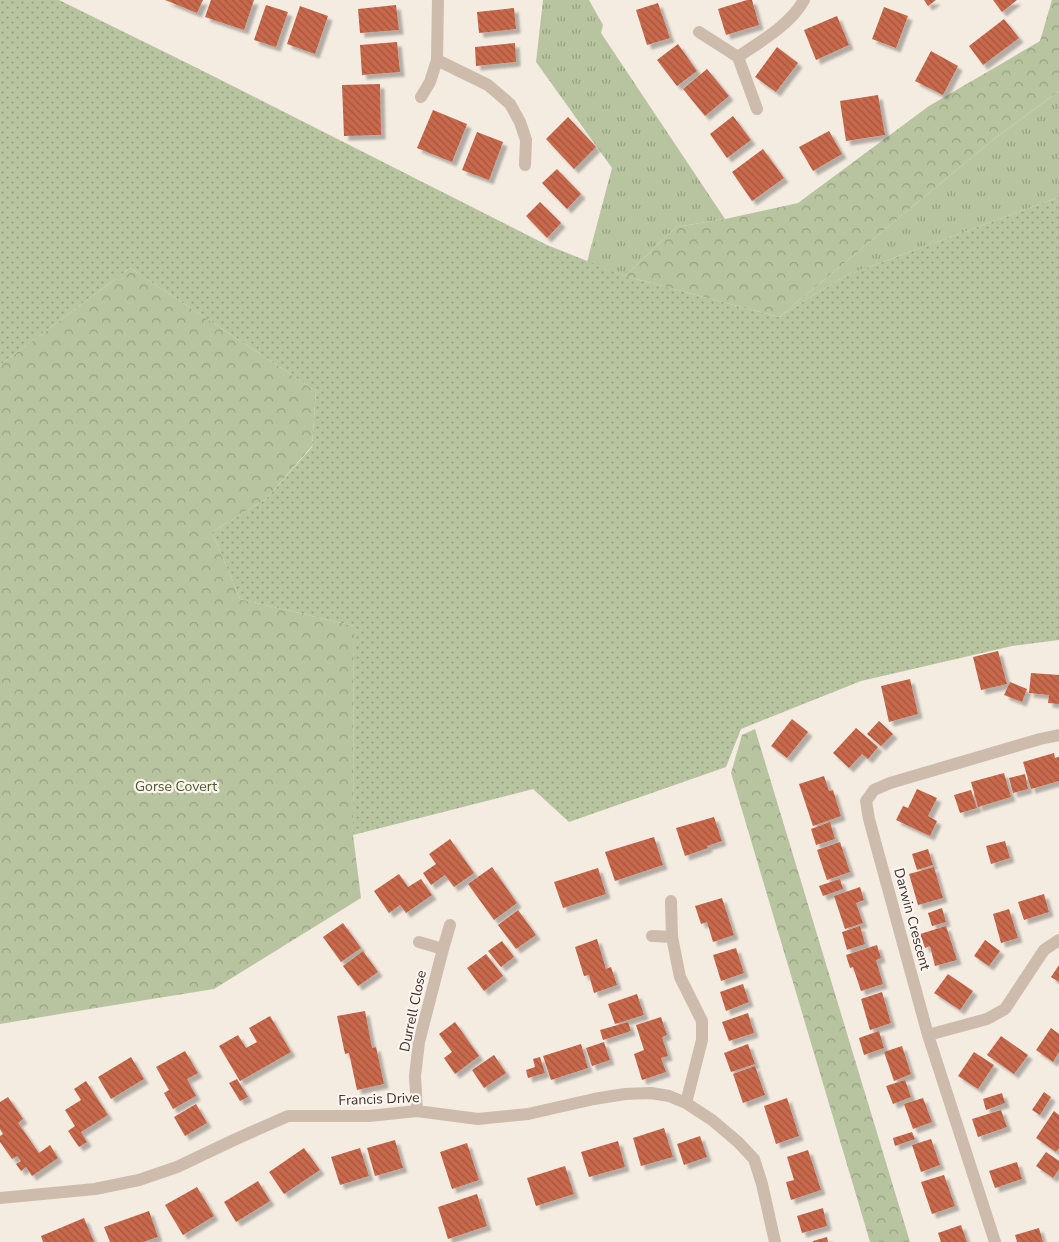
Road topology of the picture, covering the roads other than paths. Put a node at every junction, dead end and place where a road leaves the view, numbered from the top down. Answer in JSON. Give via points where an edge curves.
{"nodes":[{"id":1,"x":438,"y":0,"type":"edge"},
{"id":2,"x":804,"y":0,"type":"edge"},
{"id":3,"x":699,"y":32,"type":"dead end"},
{"id":4,"x":738,"y":57,"type":"junction"},
{"id":5,"x":436,"y":60,"type":"junction"},
{"id":6,"x":421,"y":97,"type":"dead end"},
{"id":7,"x":757,"y":109,"type":"dead end"},
{"id":8,"x":524,"y":165,"type":"dead end"},
{"id":9,"x":1059,"y":735,"type":"edge"},
{"id":10,"x":671,"y":901,"type":"dead end"},
{"id":11,"x":450,"y":925,"type":"dead end"},
{"id":12,"x":652,"y":936,"type":"dead end"},
{"id":13,"x":672,"y":937,"type":"junction"},
{"id":14,"x":1059,"y":940,"type":"edge"},
{"id":15,"x":419,"y":942,"type":"dead end"},
{"id":16,"x":442,"y":949,"type":"junction"},
{"id":17,"x":928,"y":1035,"type":"junction"},
{"id":18,"x":686,"y":1103,"type":"junction"},
{"id":19,"x":417,"y":1111,"type":"junction"},
{"id":20,"x":0,"y":1198,"type":"edge"},
{"id":21,"x":776,"y":1242,"type":"edge"},
{"id":22,"x":995,"y":1242,"type":"edge"}],
"edges":[{"from":1,"to":5,"type":"street"},
{"from":2,"to":4,"type":"street","via":[[783,25]]},
{"from":3,"to":4,"type":"street"},
{"from":4,"to":7,"type":"street"},
{"from":5,"to":6,"type":"street","via":[[430,82]]},
{"from":5,"to":8,"type":"street","via":[[488,85],[510,104],[526,140]]},
{"from":9,"to":17,"type":"street","name":"Darwin Crescent","via":[[890,783],[874,790],[866,801]]},
{"from":10,"to":13,"type":"street"},
{"from":11,"to":16,"type":"street","name":"Durrell Close"},
{"from":12,"to":13,"type":"street"},
{"from":13,"to":18,"type":"street","via":[[680,976],[702,1022],[702,1040]]},
{"from":14,"to":17,"type":"street","via":[[1044,950],[1005,1009],[987,1019]]},
{"from":15,"to":16,"type":"street"},
{"from":16,"to":19,"type":"street","name":"Durrell Close","via":[[419,1042]]},
{"from":17,"to":22,"type":"street","name":"Darwin Crescent"},
{"from":18,"to":19,"type":"street","name":"Francis Drive","via":[[651,1093],[625,1094],[528,1114],[478,1119]]},
{"from":18,"to":21,"type":"street","name":"Francis Drive","via":[[712,1120],[754,1159]]},
{"from":19,"to":20,"type":"street","name":"Francis Drive","via":[[369,1116],[288,1116],[176,1167],[139,1180],[94,1189]]}]}
